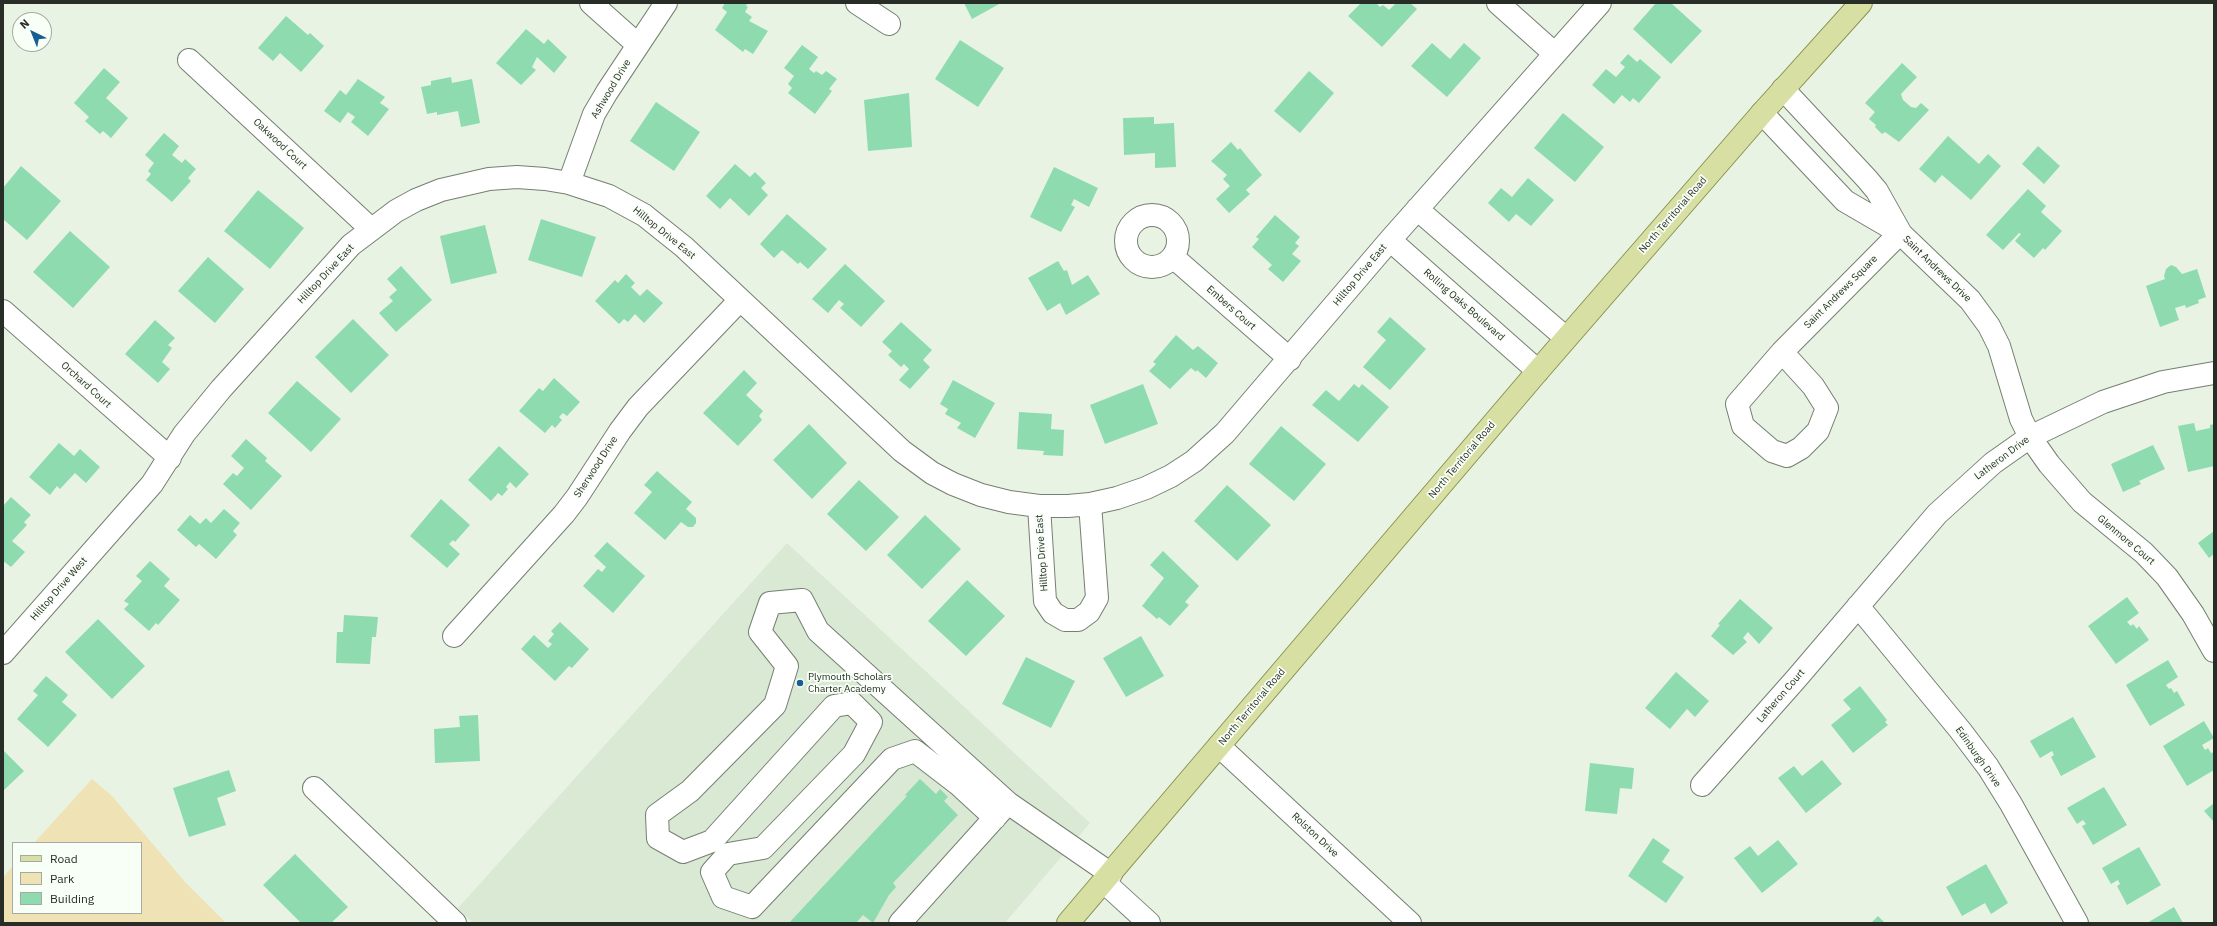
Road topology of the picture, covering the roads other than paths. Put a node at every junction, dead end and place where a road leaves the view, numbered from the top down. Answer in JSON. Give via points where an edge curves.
{"nodes":[{"id":1,"x":591,"y":3,"type":"edge"},
{"id":2,"x":666,"y":3,"type":"edge"},
{"id":3,"x":857,"y":3,"type":"edge"},
{"id":4,"x":1498,"y":3,"type":"edge"},
{"id":5,"x":1600,"y":3,"type":"edge"},
{"id":6,"x":1861,"y":3,"type":"edge"},
{"id":7,"x":889,"y":24,"type":"dead end"},
{"id":8,"x":638,"y":45,"type":"junction"},
{"id":9,"x":1555,"y":54,"type":"junction"},
{"id":10,"x":189,"y":60,"type":"dead end"},
{"id":11,"x":1783,"y":89,"type":"junction"},
{"id":12,"x":1762,"y":113,"type":"junction"},
{"id":13,"x":569,"y":183,"type":"junction"},
{"id":14,"x":1417,"y":209,"type":"junction"},
{"id":15,"x":371,"y":229,"type":"junction"},
{"id":16,"x":1900,"y":233,"type":"junction"},
{"id":17,"x":1390,"y":240,"type":"junction"},
{"id":18,"x":1173,"y":257,"type":"dead end"},
{"id":19,"x":740,"y":300,"type":"junction"},
{"id":20,"x":3,"y":311,"type":"edge"},
{"id":21,"x":1566,"y":338,"type":"junction"},
{"id":22,"x":1782,"y":352,"type":"junction"},
{"id":23,"x":1290,"y":359,"type":"junction"},
{"id":24,"x":1538,"y":371,"type":"junction"},
{"id":25,"x":2214,"y":373,"type":"edge"},
{"id":26,"x":2030,"y":436,"type":"junction"},
{"id":27,"x":170,"y":458,"type":"junction"},
{"id":28,"x":1090,"y":504,"type":"junction"},
{"id":29,"x":1039,"y":506,"type":"junction"},
{"id":30,"x":115,"y":526,"type":"joint"},
{"id":31,"x":1858,"y":606,"type":"junction"},
{"id":32,"x":454,"y":636,"type":"dead end"},
{"id":33,"x":2214,"y":651,"type":"edge"},
{"id":34,"x":3,"y":653,"type":"edge"},
{"id":35,"x":1219,"y":746,"type":"junction"},
{"id":36,"x":1702,"y":785,"type":"dead end"},
{"id":37,"x":314,"y":788,"type":"dead end"},
{"id":38,"x":1001,"y":811,"type":"junction"},
{"id":39,"x":1107,"y":878,"type":"junction"},
{"id":40,"x":455,"y":923,"type":"edge"},
{"id":41,"x":900,"y":923,"type":"edge"},
{"id":42,"x":1068,"y":923,"type":"edge"},
{"id":43,"x":1149,"y":923,"type":"edge"},
{"id":44,"x":1410,"y":923,"type":"edge"},
{"id":45,"x":2077,"y":923,"type":"edge"}],
"edges":[{"from":1,"to":8,"type":"street"},
{"from":2,"to":8,"type":"street","name":"Ashwood Drive"},
{"from":3,"to":7,"type":"street"},
{"from":4,"to":9,"type":"street"},
{"from":5,"to":9,"type":"street","name":"Hilltop Drive East"},
{"from":6,"to":11,"type":"main road","name":"North Territorial Road"},
{"from":8,"to":13,"type":"street","name":"Ashwood Drive","via":[[594,114]]},
{"from":9,"to":14,"type":"street","name":"Hilltop Drive East"},
{"from":10,"to":15,"type":"street","name":"Oakwood Court"},
{"from":11,"to":12,"type":"main road","name":"North Territorial Road"},
{"from":11,"to":16,"type":"street","name":"Saint Andrews Drive","via":[[1867,178]]},
{"from":12,"to":16,"type":"street","name":"Saint Andrews Drive","via":[[1845,201]]},
{"from":12,"to":21,"type":"main road","name":"North Territorial Road"},
{"from":13,"to":15,"type":"street","name":"Hilltop Drive East","via":[[545,178],[517,177],[468,182],[416,200]]},
{"from":13,"to":19,"type":"street","name":"Hilltop Drive East","via":[[609,196],[644,215],[684,247]]},
{"from":14,"to":17,"type":"street","name":"Hilltop Drive East"},
{"from":14,"to":21,"type":"street"},
{"from":15,"to":27,"type":"street","name":"Hilltop Drive East","via":[[334,262],[222,389],[184,434]]},
{"from":16,"to":22,"type":"street","name":"Saint Andrews Square"},
{"from":16,"to":26,"type":"street","name":"Saint Andrews Drive","via":[[1970,300],[1989,326],[2005,362],[2020,418]]},
{"from":17,"to":23,"type":"street","name":"Hilltop Drive East"},
{"from":17,"to":24,"type":"street","name":"Rolling Oaks Boulevard"},
{"from":18,"to":23,"type":"street","name":"Embers Court"},
{"from":19,"to":29,"type":"street","name":"Hilltop Drive East","via":[[902,451],[932,473],[981,495]]},
{"from":19,"to":32,"type":"street","name":"Sherwood Drive","via":[[638,408],[573,502]]},
{"from":20,"to":27,"type":"street","name":"Orchard Court"},
{"from":21,"to":24,"type":"main road","name":"North Territorial Road"},
{"from":22,"to":22,"type":"street","name":"Saint Andrews Square","via":[[1737,404],[1743,426],[1772,451],[1787,456],[1801,448],[1818,431],[1827,408],[1813,386]]},
{"from":23,"to":28,"type":"street","name":"Hilltop Drive East","via":[[1225,433],[1194,461],[1146,488]]},
{"from":24,"to":35,"type":"main road","name":"North Territorial Road"},
{"from":25,"to":26,"type":"street","name":"Latheron Drive","via":[[2163,382],[2131,392]]},
{"from":26,"to":31,"type":"street","name":"Latheron Drive","via":[[1993,463],[1953,499]]},
{"from":26,"to":33,"type":"street","name":"Glenmore Court","via":[[2067,487],[2144,553],[2167,577],[2193,614]]},
{"from":27,"to":30,"type":"street","name":"Hilltop Drive East","via":[[152,484]]},
{"from":28,"to":29,"type":"street","name":"Hilltop Drive East"},
{"from":28,"to":29,"type":"street","name":"Hilltop Drive East","via":[[1097,598],[1090,612],[1078,620],[1066,620],[1053,613],[1045,601]]},
{"from":30,"to":34,"type":"street","name":"Hilltop Drive West"},
{"from":31,"to":36,"type":"street","name":"Latheron Court"},
{"from":31,"to":45,"type":"street","name":"Edinburgh Drive","via":[[1988,767]]},
{"from":35,"to":39,"type":"main road","name":"North Territorial Road"},
{"from":35,"to":44,"type":"street","name":"Rolston Drive"},
{"from":37,"to":40,"type":"street"},
{"from":38,"to":38,"type":"street","via":[[818,631],[802,600],[770,603],[760,632],[787,666],[774,705],[690,792],[657,815],[658,838],[683,852],[712,840],[834,706],[852,704],[871,722],[854,754],[763,848],[728,854],[712,872],[723,897],[752,907],[892,759],[915,751],[958,784]]},
{"from":38,"to":39,"type":"street"},
{"from":38,"to":41,"type":"street"},
{"from":39,"to":42,"type":"main road","name":"North Territorial Road"},
{"from":39,"to":43,"type":"street"}]}
